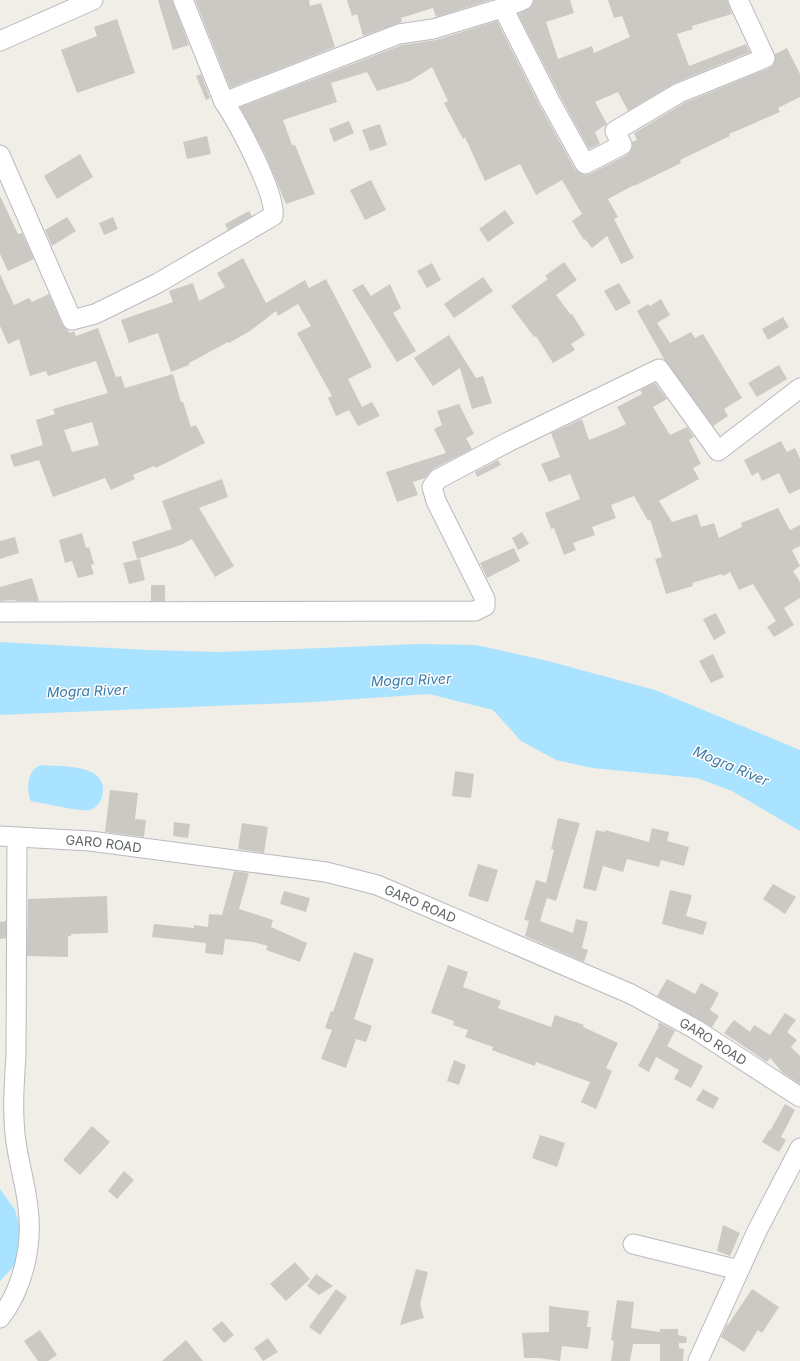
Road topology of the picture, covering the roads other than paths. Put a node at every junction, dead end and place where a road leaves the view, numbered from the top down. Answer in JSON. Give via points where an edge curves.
{"nodes":[{"id":1,"x":93,"y":0,"type":"edge"},
{"id":2,"x":183,"y":0,"type":"edge"},
{"id":3,"x":523,"y":0,"type":"edge"},
{"id":4,"x":738,"y":0,"type":"edge"},
{"id":5,"x":503,"y":8,"type":"junction"},
{"id":6,"x":0,"y":41,"type":"edge"},
{"id":7,"x":224,"y":102,"type":"junction"},
{"id":8,"x":0,"y":155,"type":"edge"},
{"id":9,"x":800,"y":388,"type":"edge"},
{"id":10,"x":0,"y":612,"type":"edge"},
{"id":11,"x":9,"y":836,"type":"edge"},
{"id":12,"x":7,"y":1091,"type":"edge"},
{"id":13,"x":800,"y":1097,"type":"edge"},
{"id":14,"x":800,"y":1148,"type":"edge"},
{"id":15,"x":633,"y":1244,"type":"dead end"},
{"id":16,"x":739,"y":1270,"type":"junction"},
{"id":17,"x":0,"y":1318,"type":"edge"},
{"id":18,"x":698,"y":1361,"type":"edge"}],
"edges":[{"from":1,"to":6,"type":"street"},
{"from":2,"to":7,"type":"street"},
{"from":3,"to":5,"type":"street"},
{"from":4,"to":5,"type":"street","via":[[765,58],[679,93],[635,118],[615,131],[622,145],[585,164]]},
{"from":5,"to":7,"type":"street","via":[[433,29],[399,34]]},
{"from":7,"to":8,"type":"street","via":[[235,118],[270,194],[273,216],[158,283],[95,314],[72,320]]},
{"from":9,"to":10,"type":"street","via":[[718,452],[659,369],[438,479],[432,487],[436,501],[485,599],[485,606],[475,610]]},
{"from":11,"to":12,"type":"street","via":[[16,1056]]},
{"from":11,"to":13,"type":"street","name":"GARO ROAD","via":[[90,841],[326,872],[377,885],[631,994],[695,1028]]},
{"from":12,"to":17,"type":"street","via":[[28,1208],[28,1246],[24,1268],[12,1301]]},
{"from":14,"to":16,"type":"street"},
{"from":15,"to":16,"type":"street"},
{"from":16,"to":18,"type":"street"}]}
